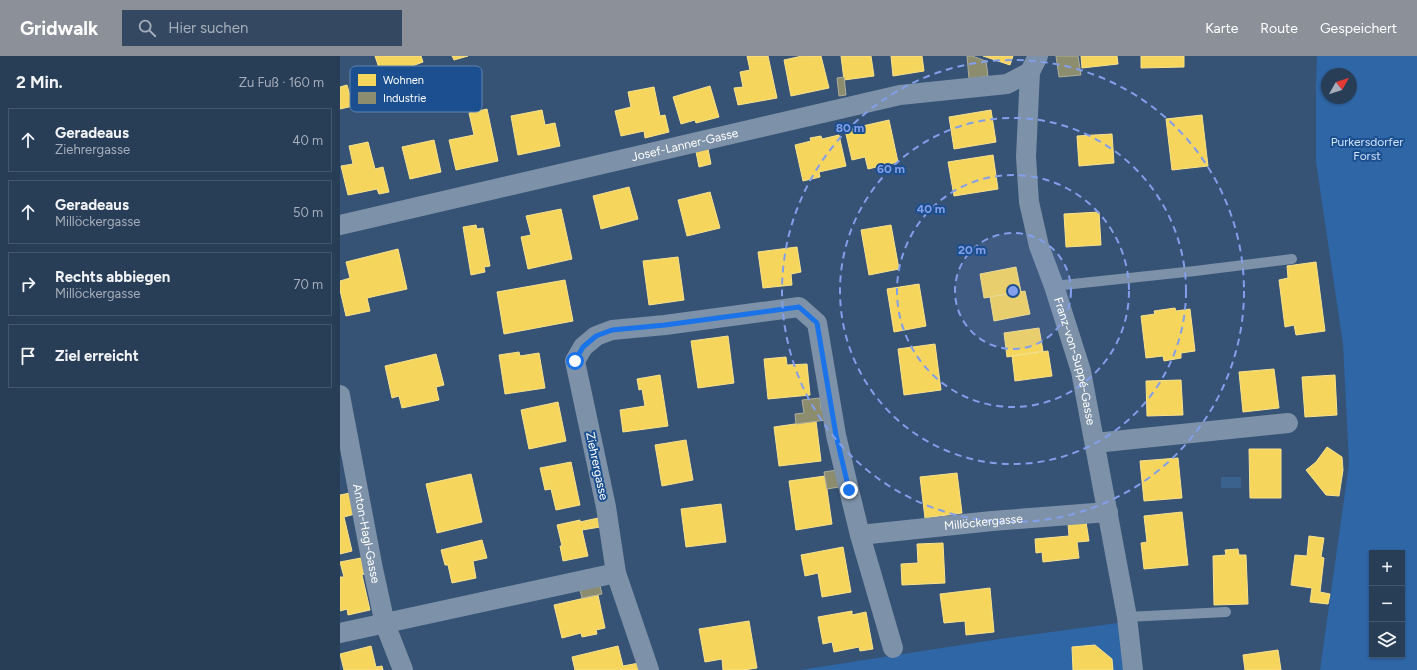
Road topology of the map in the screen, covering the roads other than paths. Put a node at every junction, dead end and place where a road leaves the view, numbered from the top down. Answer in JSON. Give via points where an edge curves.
{"nodes":[{"id":1,"x":1034,"y":64,"type":"edge"},
{"id":2,"x":340,"y":225,"type":"edge"},
{"id":3,"x":1292,"y":259,"type":"dead end"},
{"id":4,"x":1054,"y":286,"type":"junction"},
{"id":5,"x":340,"y":395,"type":"edge"},
{"id":6,"x":1288,"y":424,"type":"dead end"},
{"id":7,"x":1095,"y":443,"type":"junction"},
{"id":8,"x":1108,"y":512,"type":"junction"},
{"id":9,"x":860,"y":535,"type":"junction"},
{"id":10,"x":616,"y":573,"type":"junction"},
{"id":11,"x":1226,"y":612,"type":"dead end"},
{"id":12,"x":1127,"y":617,"type":"junction"},
{"id":13,"x":385,"y":624,"type":"junction"},
{"id":14,"x":340,"y":633,"type":"edge"},
{"id":15,"x":893,"y":648,"type":"dead end"},
{"id":16,"x":403,"y":670,"type":"edge"},
{"id":17,"x":649,"y":670,"type":"edge"},
{"id":18,"x":1133,"y":670,"type":"edge"}],
"edges":[{"from":1,"to":2,"type":"street","name":"Josef-Lanner-Gasse","via":[[1007,84],[900,95]]},
{"from":1,"to":4,"type":"street","name":"Franz-von-Suppé-Gasse","via":[[1026,157],[1029,202],[1039,246]]},
{"from":3,"to":4,"type":"lane"},
{"from":4,"to":7,"type":"street","name":"Franz-von-Suppé-Gasse","via":[[1081,371]]},
{"from":5,"to":13,"type":"street","name":"Anton-Hagl-Gasse"},
{"from":6,"to":7,"type":"street"},
{"from":7,"to":8,"type":"street","name":"Franz-von-Suppé-Gasse"},
{"from":8,"to":9,"type":"street","name":"Millöckergasse"},
{"from":8,"to":12,"type":"street","name":"Franz-von-Suppé-Gasse"},
{"from":9,"to":10,"type":"street","name":"Ziehrergasse","via":[[836,435],[817,323],[799,307],[612,330],[596,336],[583,347],[575,361],[606,507]]},
{"from":9,"to":15,"type":"street"},
{"from":10,"to":13,"type":"street"},
{"from":10,"to":17,"type":"street","name":"Ziehrergasse"},
{"from":11,"to":12,"type":"lane"},
{"from":12,"to":18,"type":"street","name":"Franz-von-Suppé-Gasse"},
{"from":13,"to":14,"type":"street"},
{"from":13,"to":16,"type":"street","name":"Anton-Hagl-Gasse"}]}
